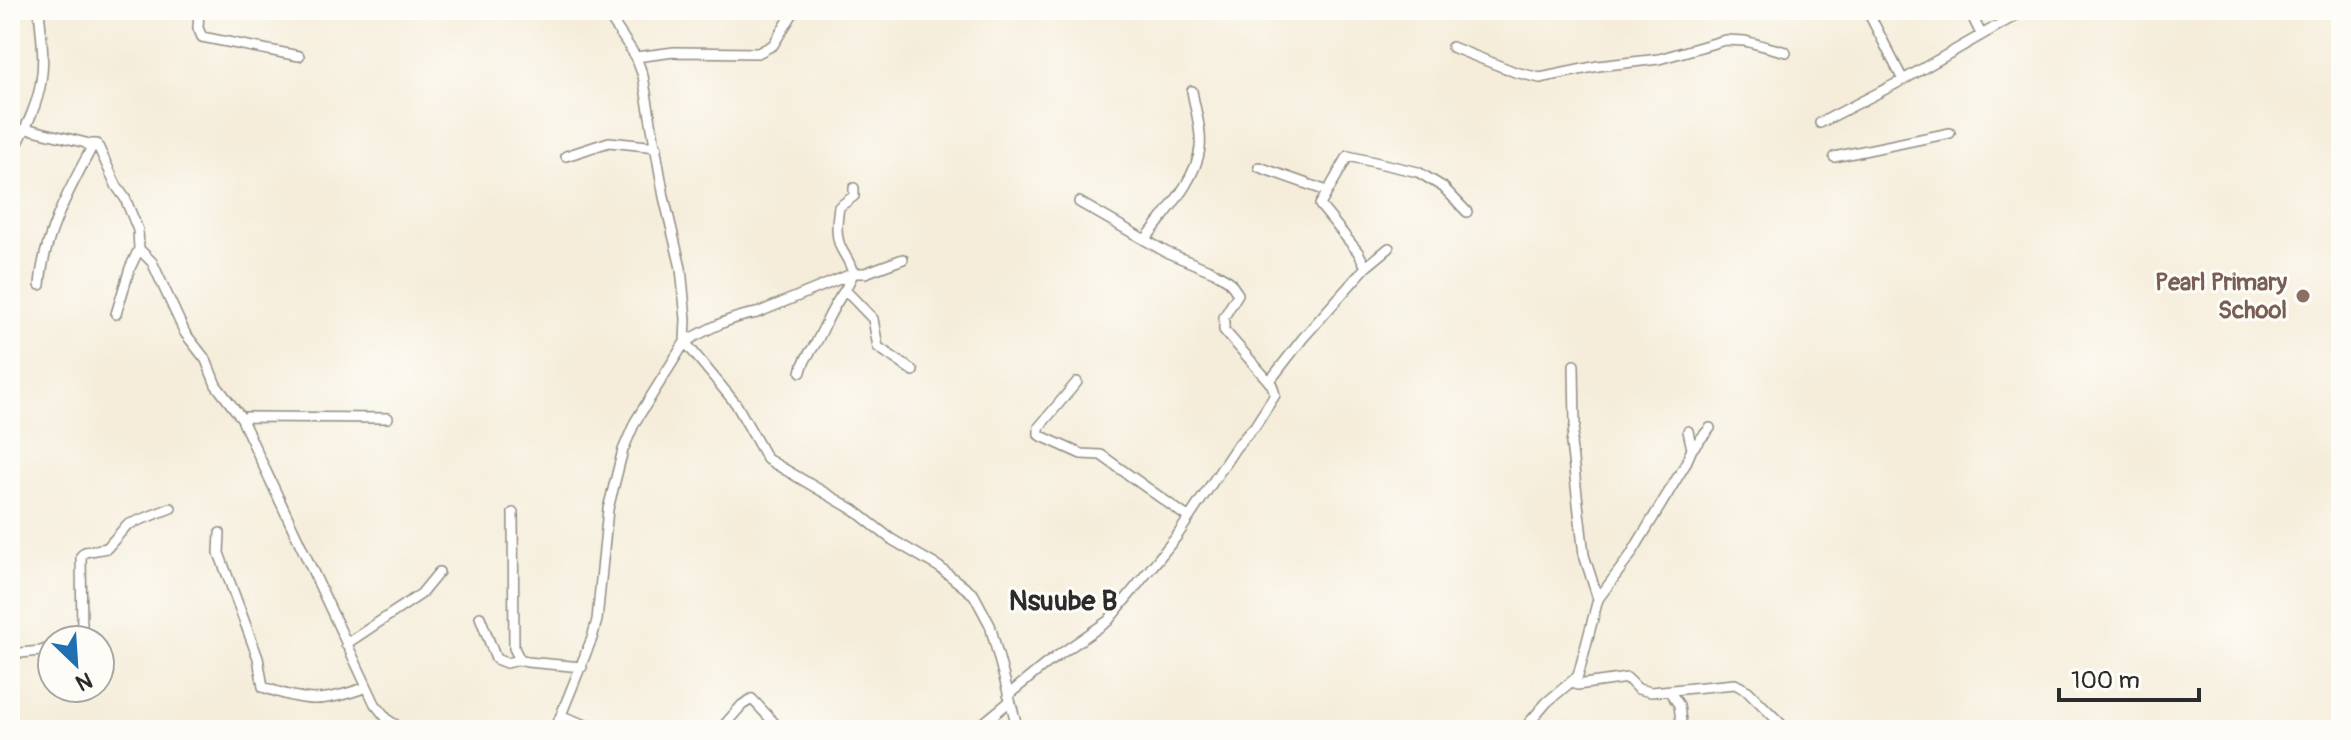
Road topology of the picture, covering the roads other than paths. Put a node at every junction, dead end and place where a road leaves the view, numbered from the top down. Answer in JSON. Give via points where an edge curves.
{"nodes":[{"id":1,"x":39,"y":10,"type":"edge"},
{"id":2,"x":199,"y":10,"type":"edge"},
{"id":3,"x":605,"y":10,"type":"edge"},
{"id":4,"x":795,"y":10,"type":"edge"},
{"id":5,"x":1867,"y":10,"type":"edge"},
{"id":6,"x":1969,"y":10,"type":"edge"},
{"id":7,"x":2025,"y":10,"type":"edge"},
{"id":8,"x":1981,"y":34,"type":"junction"},
{"id":9,"x":1452,"y":47,"type":"dead end"},
{"id":10,"x":1786,"y":52,"type":"dead end"},
{"id":11,"x":299,"y":56,"type":"dead end"},
{"id":12,"x":636,"y":57,"type":"junction"},
{"id":13,"x":1903,"y":80,"type":"junction"},
{"id":14,"x":1192,"y":91,"type":"dead end"},
{"id":15,"x":1820,"y":123,"type":"dead end"},
{"id":16,"x":25,"y":128,"type":"junction"},
{"id":17,"x":1950,"y":133,"type":"dead end"},
{"id":18,"x":87,"y":144,"type":"junction"},
{"id":19,"x":657,"y":147,"type":"junction"},
{"id":20,"x":566,"y":156,"type":"dead end"},
{"id":21,"x":1834,"y":157,"type":"dead end"},
{"id":22,"x":10,"y":159,"type":"edge"},
{"id":23,"x":1259,"y":167,"type":"dead end"},
{"id":24,"x":854,"y":188,"type":"dead end"},
{"id":25,"x":1327,"y":191,"type":"junction"},
{"id":26,"x":1079,"y":202,"type":"dead end"},
{"id":27,"x":1467,"y":212,"type":"dead end"},
{"id":28,"x":1145,"y":240,"type":"junction"},
{"id":29,"x":1389,"y":248,"type":"dead end"},
{"id":30,"x":139,"y":249,"type":"junction"},
{"id":31,"x":903,"y":259,"type":"dead end"},
{"id":32,"x":1366,"y":267,"type":"junction"},
{"id":33,"x":854,"y":273,"type":"junction"},
{"id":34,"x":40,"y":285,"type":"dead end"},
{"id":35,"x":845,"y":290,"type":"junction"},
{"id":36,"x":116,"y":314,"type":"dead end"},
{"id":37,"x":685,"y":342,"type":"junction"},
{"id":38,"x":1574,"y":365,"type":"dead end"},
{"id":39,"x":913,"y":371,"type":"dead end"},
{"id":40,"x":801,"y":372,"type":"dead end"},
{"id":41,"x":1077,"y":382,"type":"dead end"},
{"id":42,"x":1269,"y":382,"type":"junction"},
{"id":43,"x":388,"y":418,"type":"dead end"},
{"id":44,"x":243,"y":420,"type":"junction"},
{"id":45,"x":1710,"y":428,"type":"dead end"},
{"id":46,"x":1688,"y":431,"type":"dead end"},
{"id":47,"x":1692,"y":449,"type":"junction"},
{"id":48,"x":171,"y":508,"type":"dead end"},
{"id":49,"x":513,"y":513,"type":"dead end"},
{"id":50,"x":1189,"y":518,"type":"junction"},
{"id":51,"x":220,"y":533,"type":"dead end"},
{"id":52,"x":439,"y":572,"type":"dead end"},
{"id":53,"x":1598,"y":599,"type":"junction"},
{"id":54,"x":480,"y":617,"type":"dead end"},
{"id":55,"x":82,"y":624,"type":"edge"},
{"id":56,"x":346,"y":644,"type":"junction"},
{"id":57,"x":36,"y":651,"type":"edge"},
{"id":58,"x":10,"y":654,"type":"edge"},
{"id":59,"x":520,"y":660,"type":"junction"},
{"id":60,"x":582,"y":667,"type":"junction"},
{"id":61,"x":1574,"y":682,"type":"junction"},
{"id":62,"x":367,"y":687,"type":"junction"},
{"id":63,"x":1670,"y":692,"type":"junction"},
{"id":64,"x":1009,"y":698,"type":"junction"},
{"id":65,"x":562,"y":716,"type":"junction"},
{"id":66,"x":404,"y":730,"type":"edge"},
{"id":67,"x":555,"y":730,"type":"edge"},
{"id":68,"x":599,"y":730,"type":"edge"},
{"id":69,"x":720,"y":730,"type":"edge"},
{"id":70,"x":781,"y":730,"type":"edge"},
{"id":71,"x":975,"y":730,"type":"edge"},
{"id":72,"x":1018,"y":730,"type":"edge"},
{"id":73,"x":1523,"y":730,"type":"edge"},
{"id":74,"x":1682,"y":730,"type":"edge"},
{"id":75,"x":1787,"y":730,"type":"edge"}],
"edges":[{"from":1,"to":16,"type":"street","via":[[41,82]]},
{"from":2,"to":11,"type":"street","via":[[202,37]]},
{"from":3,"to":12,"type":"street"},
{"from":4,"to":12,"type":"street","via":[[773,45],[758,53]]},
{"from":5,"to":13,"type":"street"},
{"from":6,"to":8,"type":"street"},
{"from":7,"to":8,"type":"street"},
{"from":8,"to":13,"type":"street"},
{"from":9,"to":10,"type":"street","via":[[1540,78],[1659,59],[1725,40]]},
{"from":12,"to":19,"type":"street"},
{"from":13,"to":15,"type":"street"},
{"from":14,"to":28,"type":"street","via":[[1197,159]]},
{"from":16,"to":18,"type":"street"},
{"from":16,"to":22,"type":"street"},
{"from":17,"to":21,"type":"street"},
{"from":18,"to":30,"type":"street","via":[[97,144],[125,198],[138,230]]},
{"from":18,"to":34,"type":"street","via":[[91,153],[62,204],[42,256]]},
{"from":19,"to":20,"type":"street","via":[[609,142]]},
{"from":19,"to":37,"type":"street","via":[[681,268]]},
{"from":23,"to":25,"type":"street"},
{"from":24,"to":33,"type":"street","via":[[854,196],[839,207],[836,219],[841,248]]},
{"from":25,"to":27,"type":"street","via":[[1348,156],[1418,172],[1443,187]]},
{"from":25,"to":32,"type":"street","via":[[1320,205]]},
{"from":26,"to":28,"type":"street"},
{"from":28,"to":42,"type":"street","via":[[1236,287],[1224,330]]},
{"from":29,"to":32,"type":"street"},
{"from":30,"to":36,"type":"street"},
{"from":30,"to":44,"type":"street","via":[[152,262],[216,385]]},
{"from":31,"to":33,"type":"street"},
{"from":32,"to":42,"type":"street"},
{"from":33,"to":35,"type":"street"},
{"from":33,"to":37,"type":"street","via":[[715,325]]},
{"from":35,"to":39,"type":"street","via":[[873,319],[878,347]]},
{"from":35,"to":40,"type":"street"},
{"from":37,"to":60,"type":"street","via":[[623,450],[608,509],[597,620]]},
{"from":37,"to":64,"type":"street","via":[[736,404],[767,459],[854,510],[974,595],[990,625]]},
{"from":38,"to":53,"type":"street","via":[[1571,443],[1584,555]]},
{"from":41,"to":50,"type":"street","via":[[1039,427],[1041,437],[1081,454],[1101,455]]},
{"from":42,"to":50,"type":"street","via":[[1274,398]]},
{"from":43,"to":44,"type":"street"},
{"from":44,"to":56,"type":"street"},
{"from":45,"to":47,"type":"street"},
{"from":46,"to":47,"type":"street"},
{"from":47,"to":53,"type":"street","via":[[1630,556]]},
{"from":48,"to":55,"type":"street","via":[[127,525],[107,548],[81,556]]},
{"from":49,"to":59,"type":"street","via":[[512,640]]},
{"from":50,"to":64,"type":"street","via":[[1108,621],[1046,664]]},
{"from":51,"to":62,"type":"street","via":[[219,553],[258,658],[263,687],[298,700]]},
{"from":52,"to":56,"type":"street","via":[[421,594]]},
{"from":53,"to":61,"type":"street"},
{"from":54,"to":59,"type":"street","via":[[496,659]]},
{"from":56,"to":62,"type":"street"},
{"from":57,"to":58,"type":"street"},
{"from":59,"to":60,"type":"street"},
{"from":60,"to":65,"type":"street"},
{"from":61,"to":63,"type":"street","via":[[1591,685],[1627,678],[1638,689]]},
{"from":61,"to":73,"type":"street"},
{"from":62,"to":66,"type":"street","via":[[380,712]]},
{"from":63,"to":74,"type":"street","via":[[1679,705]]},
{"from":63,"to":75,"type":"street","via":[[1735,684]]},
{"from":64,"to":71,"type":"street"},
{"from":64,"to":72,"type":"street"},
{"from":65,"to":67,"type":"street"},
{"from":65,"to":68,"type":"street"},
{"from":69,"to":70,"type":"street","via":[[752,699]]}]}
